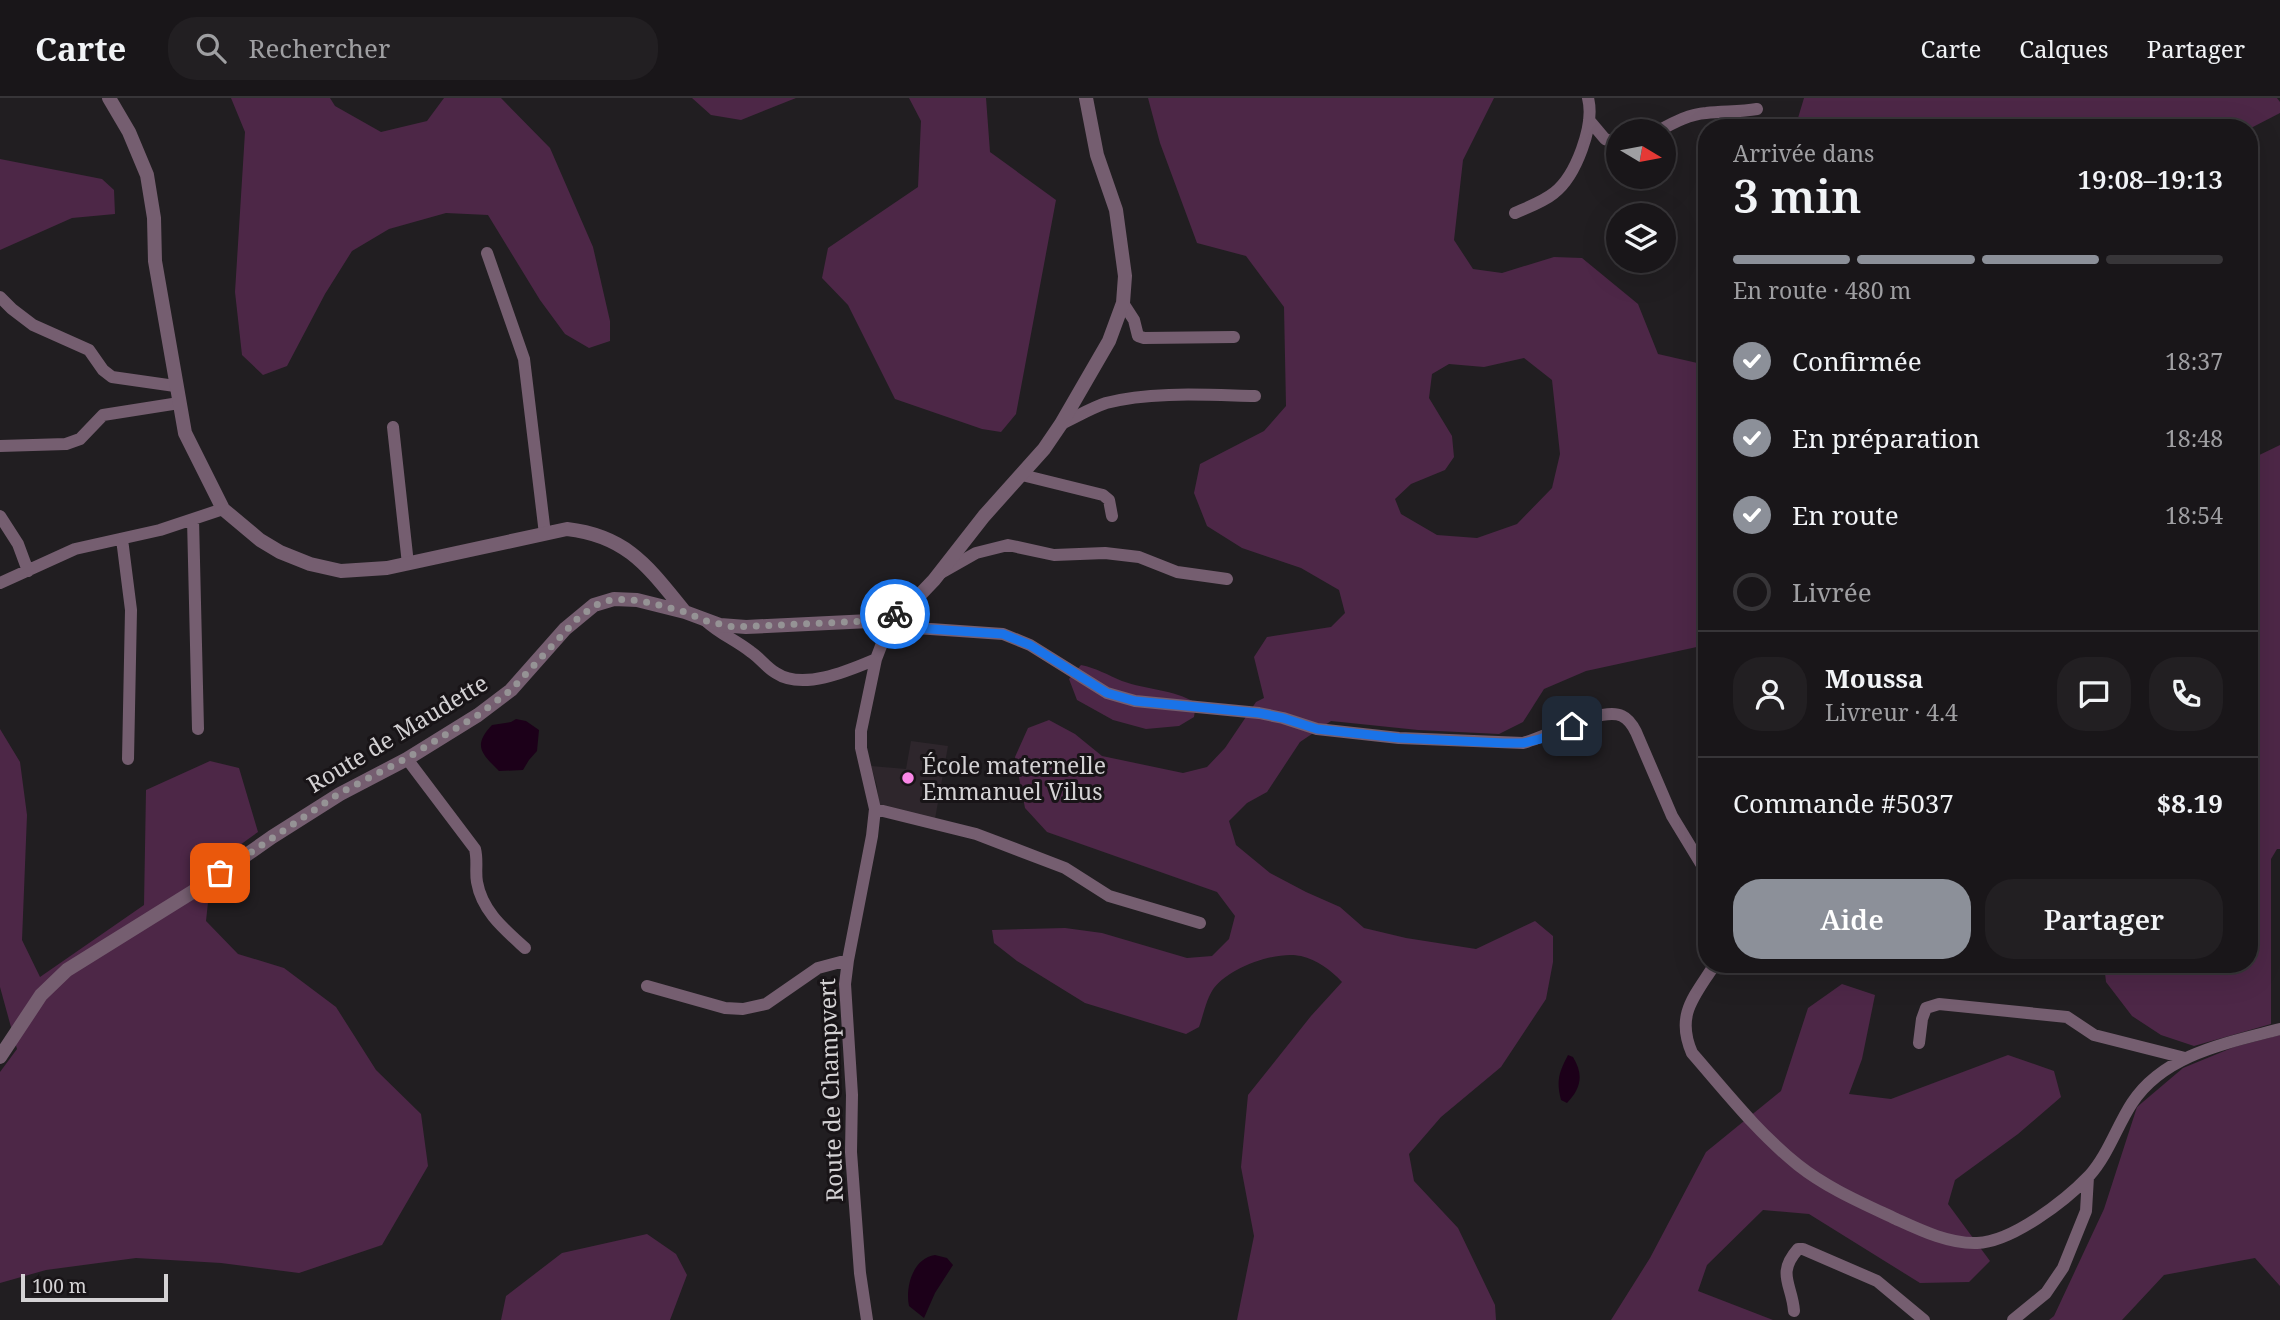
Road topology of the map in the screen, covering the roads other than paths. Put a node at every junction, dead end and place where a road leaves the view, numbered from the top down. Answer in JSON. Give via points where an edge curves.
{"nodes":[{"id":1,"x":109,"y":98,"type":"edge"},
{"id":2,"x":1086,"y":98,"type":"edge"},
{"id":3,"x":1588,"y":98,"type":"edge"},
{"id":4,"x":1757,"y":109,"type":"dead end"},
{"id":5,"x":1589,"y":120,"type":"junction"},
{"id":6,"x":1676,"y":123,"type":"edge"},
{"id":7,"x":1606,"y":139,"type":"edge"},
{"id":8,"x":1515,"y":213,"type":"dead end"},
{"id":9,"x":487,"y":253,"type":"dead end"},
{"id":10,"x":0,"y":297,"type":"edge"},
{"id":11,"x":1123,"y":303,"type":"junction"},
{"id":12,"x":1234,"y":337,"type":"dead end"},
{"id":13,"x":175,"y":386,"type":"junction"},
{"id":14,"x":1255,"y":396,"type":"dead end"},
{"id":15,"x":179,"y":403,"type":"junction"},
{"id":16,"x":1061,"y":424,"type":"junction"},
{"id":17,"x":393,"y":427,"type":"dead end"},
{"id":18,"x":0,"y":446,"type":"edge"},
{"id":19,"x":1022,"y":475,"type":"junction"},
{"id":20,"x":223,"y":509,"type":"junction"},
{"id":21,"x":0,"y":516,"type":"edge"},
{"id":22,"x":1111,"y":516,"type":"dead end"},
{"id":23,"x":192,"y":519,"type":"junction"},
{"id":24,"x":545,"y":534,"type":"junction"},
{"id":25,"x":122,"y":539,"type":"junction"},
{"id":26,"x":408,"y":564,"type":"junction"},
{"id":27,"x":28,"y":571,"type":"junction"},
{"id":28,"x":939,"y":574,"type":"junction"},
{"id":29,"x":1227,"y":579,"type":"dead end"},
{"id":30,"x":0,"y":583,"type":"edge"},
{"id":31,"x":685,"y":612,"type":"junction"},
{"id":32,"x":895,"y":614,"type":"junction"},
{"id":33,"x":706,"y":621,"type":"junction"},
{"id":34,"x":876,"y":659,"type":"junction"},
{"id":35,"x":198,"y":729,"type":"dead end"},
{"id":36,"x":128,"y":758,"type":"dead end"},
{"id":37,"x":407,"y":758,"type":"junction"},
{"id":38,"x":875,"y":808,"type":"junction"},
{"id":39,"x":1698,"y":859,"type":"edge"},
{"id":40,"x":1200,"y":923,"type":"dead end"},
{"id":41,"x":525,"y":948,"type":"dead end"},
{"id":42,"x":848,"y":960,"type":"junction"},
{"id":43,"x":1709,"y":973,"type":"edge"},
{"id":44,"x":646,"y":986,"type":"dead end"},
{"id":45,"x":2280,"y":1028,"type":"edge"},
{"id":46,"x":1919,"y":1043,"type":"dead end"},
{"id":47,"x":0,"y":1057,"type":"edge"},
{"id":48,"x":2185,"y":1058,"type":"junction"},
{"id":49,"x":2088,"y":1177,"type":"junction"},
{"id":50,"x":1794,"y":1311,"type":"dead end"},
{"id":51,"x":2012,"y":1319,"type":"edge"},
{"id":52,"x":867,"y":1320,"type":"edge"},
{"id":53,"x":1924,"y":1320,"type":"edge"}],
"edges":[{"from":1,"to":13,"type":"street","via":[[148,176],[155,261]]},
{"from":2,"to":11,"type":"street","name":"Route de Maudette","via":[[1097,155],[1116,210],[1125,276]]},
{"from":3,"to":5,"type":"street"},
{"from":4,"to":6,"type":"street","via":[[1704,113]]},
{"from":5,"to":7,"type":"street"},
{"from":5,"to":8,"type":"street","via":[[1579,156],[1565,182],[1548,197]]},
{"from":9,"to":24,"type":"street","via":[[524,359]]},
{"from":10,"to":13,"type":"street","via":[[33,324],[89,350],[112,377]]},
{"from":11,"to":12,"type":"street","via":[[1143,338]]},
{"from":11,"to":16,"type":"street","name":"Route de Maudette","via":[[1109,341]]},
{"from":13,"to":15,"type":"street"},
{"from":14,"to":16,"type":"street","via":[[1119,401]]},
{"from":15,"to":18,"type":"street","via":[[103,415],[80,439],[66,444]]},
{"from":15,"to":20,"type":"street","via":[[189,445]]},
{"from":16,"to":19,"type":"street","name":"Route de Maudette"},
{"from":17,"to":26,"type":"street"},
{"from":19,"to":22,"type":"street","via":[[1103,495],[1109,500]]},
{"from":19,"to":28,"type":"street","name":"Route de Maudette"},
{"from":20,"to":23,"type":"street"},
{"from":20,"to":26,"type":"street","via":[[260,540],[310,564],[341,571]]},
{"from":21,"to":27,"type":"street"},
{"from":23,"to":25,"type":"street"},
{"from":23,"to":35,"type":"street"},
{"from":24,"to":26,"type":"street"},
{"from":24,"to":31,"type":"street","via":[[567,529],[604,536],[623,546]]},
{"from":25,"to":27,"type":"street","via":[[75,549]]},
{"from":25,"to":36,"type":"street","via":[[131,610]]},
{"from":27,"to":30,"type":"street"},
{"from":28,"to":29,"type":"street","via":[[976,554],[1008,545],[1054,555],[1139,557],[1177,572]]},
{"from":28,"to":32,"type":"street","name":"Route de Maudette"},
{"from":31,"to":33,"type":"street","name":"Route de Maudette"},
{"from":31,"to":37,"type":"street","name":"Route de Maudette","via":[[627,599],[594,606],[565,629],[511,690]]},
{"from":32,"to":33,"type":"street","name":"Route de Maudette","via":[[870,621],[746,627]]},
{"from":32,"to":34,"type":"street","name":"Route de Champvert"},
{"from":32,"to":39,"type":"street","via":[[916,628],[1003,634],[1030,645],[1107,693],[1135,701],[1259,713],[1317,729],[1523,743],[1594,716],[1622,715],[1636,732],[1672,816]]},
{"from":33,"to":34,"type":"street","via":[[784,677],[821,678]]},
{"from":34,"to":38,"type":"street","name":"Route de Champvert","via":[[861,748]]},
{"from":37,"to":41,"type":"street","via":[[475,849],[485,907]]},
{"from":37,"to":47,"type":"street","name":"Route de Maudette","via":[[340,793],[67,970],[41,995]]},
{"from":38,"to":40,"type":"street","via":[[976,834],[1065,868],[1109,896]]},
{"from":38,"to":42,"type":"street","name":"Route de Champvert"},
{"from":42,"to":44,"type":"street","via":[[818,968],[766,1003],[743,1009]]},
{"from":42,"to":52,"type":"street","name":"Route de Champvert","via":[[851,1152]]},
{"from":43,"to":49,"type":"street","via":[[1686,1015],[1686,1039],[1692,1053],[1762,1132],[1830,1187],[1915,1228],[1976,1243],[2001,1238],[2034,1222]]},
{"from":45,"to":48,"type":"street"},
{"from":46,"to":48,"type":"street","via":[[1926,1008],[1940,1004],[2067,1017],[2094,1035]]},
{"from":48,"to":49,"type":"street","via":[[2144,1086]]},
{"from":49,"to":51,"type":"street","via":[[2086,1211],[2063,1268],[2046,1293]]},
{"from":50,"to":53,"type":"street","via":[[1785,1271],[1788,1260],[1802,1249],[1877,1281]]}]}
